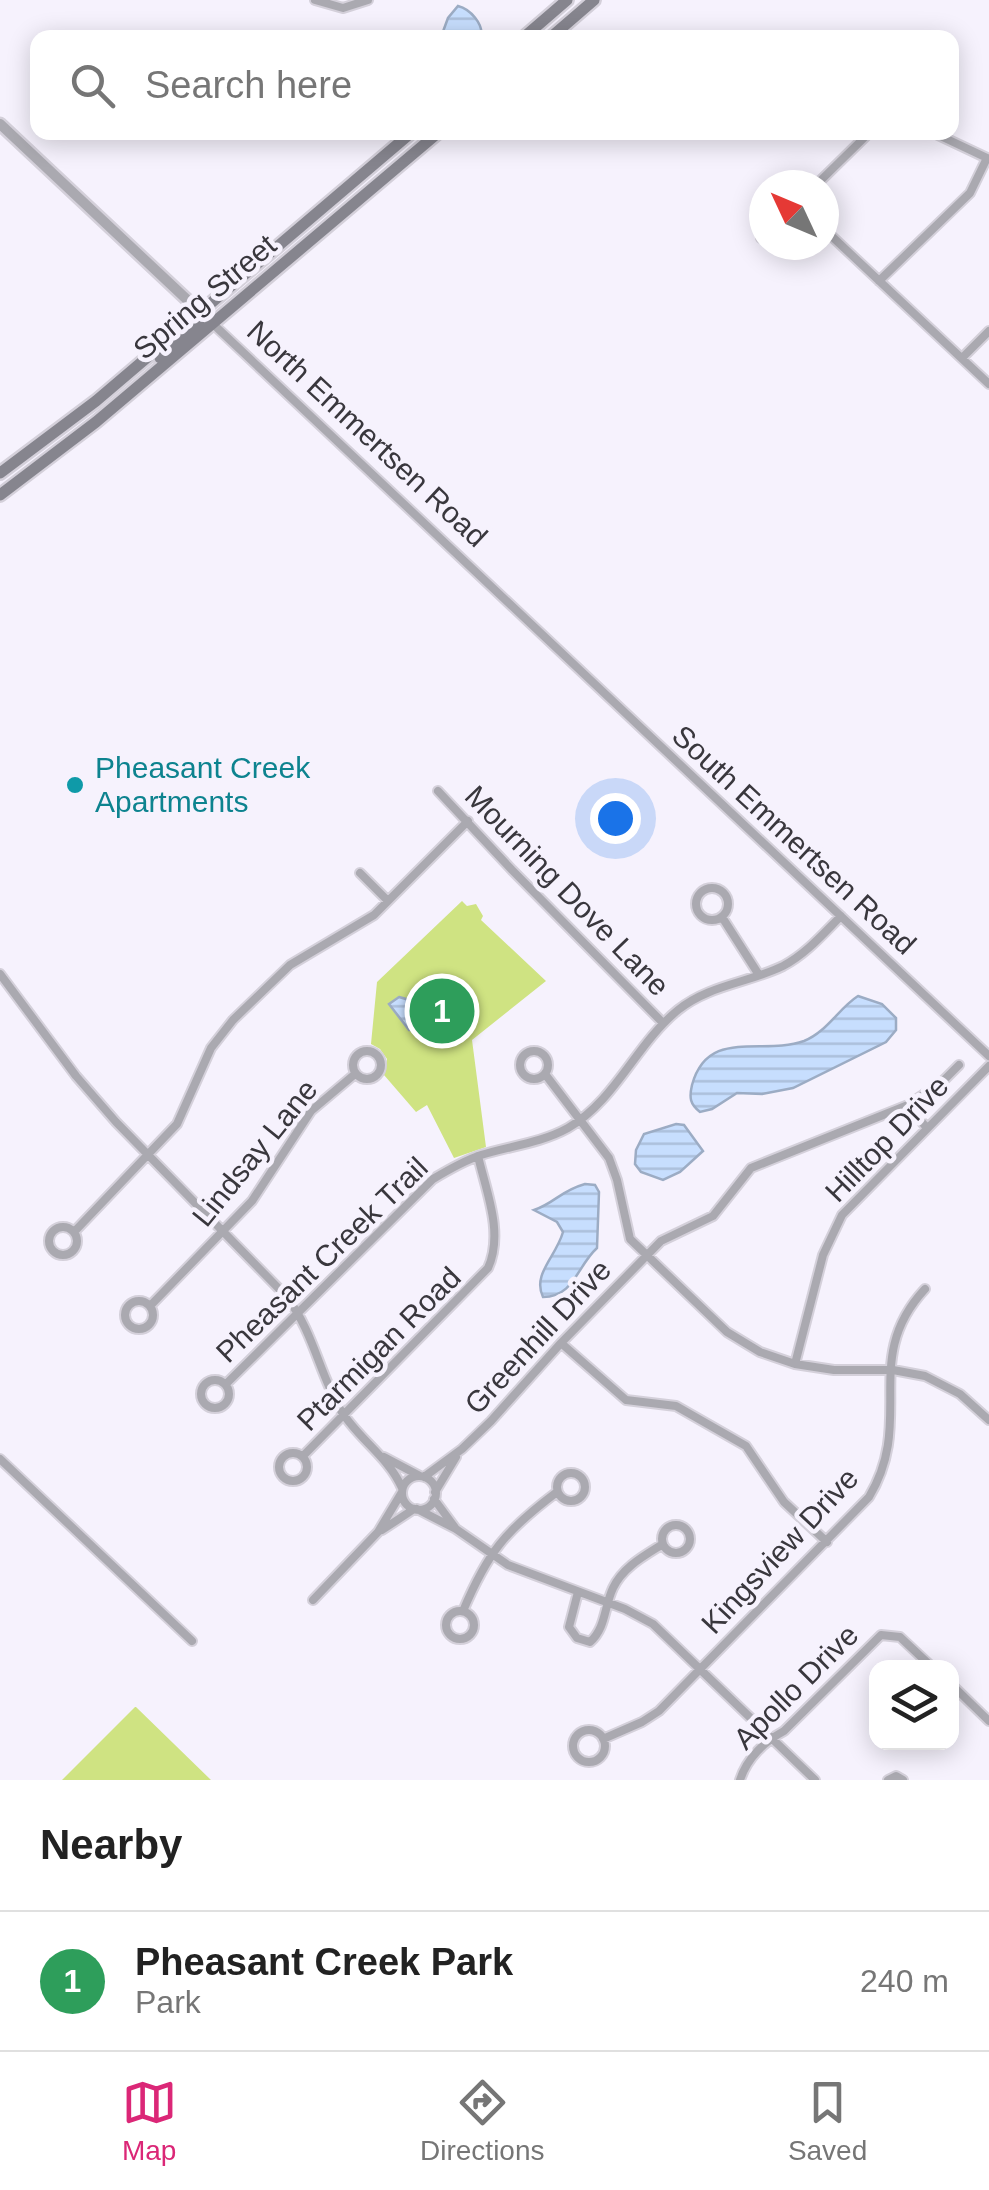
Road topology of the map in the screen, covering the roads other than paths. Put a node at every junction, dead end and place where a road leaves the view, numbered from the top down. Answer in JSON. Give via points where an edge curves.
{"nodes":[{"id":1,"x":368,"y":0,"type":"edge"},
{"id":2,"x":567,"y":0,"type":"edge"},
{"id":3,"x":594,"y":0,"type":"edge"},
{"id":4,"x":316,"y":1,"type":"edge"},
{"id":5,"x":532,"y":30,"type":"edge"},
{"id":6,"x":559,"y":30,"type":"edge"},
{"id":7,"x":0,"y":124,"type":"edge"},
{"id":8,"x":403,"y":140,"type":"edge"},
{"id":9,"x":416,"y":140,"type":"edge"},
{"id":10,"x":430,"y":140,"type":"edge"},
{"id":11,"x":862,"y":140,"type":"edge"},
{"id":12,"x":949,"y":140,"type":"edge"},
{"id":13,"x":422,"y":147,"type":"junction"},
{"id":14,"x":988,"y":158,"type":"edge"},
{"id":15,"x":831,"y":170,"type":"edge"},
{"id":16,"x":839,"y":243,"type":"edge"},
{"id":17,"x":273,"y":250,"type":"junction"},
{"id":18,"x":285,"y":264,"type":"junction"},
{"id":19,"x":879,"y":280,"type":"junction"},
{"id":20,"x":201,"y":312,"type":"junction"},
{"id":21,"x":214,"y":324,"type":"junction"},
{"id":22,"x":989,"y":332,"type":"edge"},
{"id":23,"x":962,"y":358,"type":"junction"},
{"id":24,"x":134,"y":370,"type":"junction"},
{"id":25,"x":144,"y":381,"type":"junction"},
{"id":26,"x":989,"y":384,"type":"edge"},
{"id":27,"x":0,"y":474,"type":"edge"},
{"id":28,"x":0,"y":495,"type":"edge"},
{"id":29,"x":568,"y":657,"type":"joint"},
{"id":30,"x":438,"y":791,"type":"dead end"},
{"id":31,"x":468,"y":821,"type":"junction"},
{"id":32,"x":360,"y":873,"type":"dead end"},
{"id":33,"x":388,"y":901,"type":"junction"},
{"id":34,"x":842,"y":916,"type":"junction"},
{"id":35,"x":722,"y":917,"type":"junction"},
{"id":36,"x":0,"y":974,"type":"edge"},
{"id":37,"x":759,"y":974,"type":"junction"},
{"id":38,"x":663,"y":1023,"type":"junction"},
{"id":39,"x":989,"y":1056,"type":"edge"},
{"id":40,"x":959,"y":1065,"type":"dead end"},
{"id":41,"x":989,"y":1066,"type":"edge"},
{"id":42,"x":355,"y":1074,"type":"dead end"},
{"id":43,"x":545,"y":1074,"type":"dead end"},
{"id":44,"x":908,"y":1105,"type":"junction"},
{"id":45,"x":582,"y":1120,"type":"junction"},
{"id":46,"x":926,"y":1127,"type":"junction"},
{"id":47,"x":148,"y":1156,"type":"junction"},
{"id":48,"x":478,"y":1156,"type":"junction"},
{"id":49,"x":74,"y":1232,"type":"dead end"},
{"id":50,"x":223,"y":1232,"type":"junction"},
{"id":51,"x":647,"y":1256,"type":"junction"},
{"id":52,"x":926,"y":1289,"type":"dead end"},
{"id":53,"x":150,"y":1306,"type":"dead end"},
{"id":54,"x":298,"y":1311,"type":"junction"},
{"id":55,"x":560,"y":1343,"type":"junction"},
{"id":56,"x":795,"y":1364,"type":"junction"},
{"id":57,"x":890,"y":1370,"type":"junction"},
{"id":58,"x":226,"y":1384,"type":"dead end"},
{"id":59,"x":344,"y":1416,"type":"junction"},
{"id":60,"x":989,"y":1420,"type":"edge"},
{"id":61,"x":462,"y":1449,"type":"junction"},
{"id":62,"x":303,"y":1456,"type":"dead end"},
{"id":63,"x":383,"y":1456,"type":"junction"},
{"id":64,"x":0,"y":1459,"type":"edge"},
{"id":65,"x":422,"y":1476,"type":"junction"},
{"id":66,"x":402,"y":1490,"type":"junction"},
{"id":67,"x":557,"y":1492,"type":"dead end"},
{"id":68,"x":435,"y":1495,"type":"junction"},
{"id":69,"x":416,"y":1509,"type":"junction"},
{"id":70,"x":456,"y":1529,"type":"junction"},
{"id":71,"x":378,"y":1532,"type":"junction"},
{"id":72,"x":827,"y":1542,"type":"junction"},
{"id":73,"x":663,"y":1544,"type":"dead end"},
{"id":74,"x":490,"y":1554,"type":"junction"},
{"id":75,"x":578,"y":1592,"type":"junction"},
{"id":76,"x":313,"y":1600,"type":"dead end"},
{"id":77,"x":608,"y":1603,"type":"junction"},
{"id":78,"x":462,"y":1611,"type":"dead end"},
{"id":79,"x":192,"y":1641,"type":"dead end"},
{"id":80,"x":925,"y":1660,"type":"edge"},
{"id":81,"x":700,"y":1669,"type":"junction"},
{"id":82,"x":959,"y":1692,"type":"edge"},
{"id":83,"x":989,"y":1721,"type":"edge"},
{"id":84,"x":771,"y":1738,"type":"junction"},
{"id":85,"x":603,"y":1739,"type":"junction"},
{"id":86,"x":740,"y":1780,"type":"edge"},
{"id":87,"x":815,"y":1780,"type":"edge"},
{"id":88,"x":888,"y":1780,"type":"edge"},
{"id":89,"x":903,"y":1780,"type":"edge"}],
"edges":[{"from":1,"to":4,"type":"street","via":[[349,8]]},
{"from":2,"to":5,"type":"main road"},
{"from":3,"to":6,"type":"main road"},
{"from":7,"to":20,"type":"street","name":"North Emmertsen Road"},
{"from":8,"to":17,"type":"main road","name":"Spring Street"},
{"from":9,"to":13,"type":"main road"},
{"from":10,"to":13,"type":"main road","name":"Spring Street"},
{"from":11,"to":15,"type":"street"},
{"from":12,"to":14,"type":"street"},
{"from":13,"to":18,"type":"main road","name":"Spring Street"},
{"from":14,"to":19,"type":"street","via":[[970,193]]},
{"from":16,"to":19,"type":"street"},
{"from":17,"to":18,"type":"main road"},
{"from":17,"to":20,"type":"main road","name":"Spring Street"},
{"from":17,"to":21,"type":"main road","via":[[263,268],[218,308]]},
{"from":18,"to":21,"type":"main road","name":"Spring Street"},
{"from":19,"to":23,"type":"street"},
{"from":20,"to":21,"type":"street","name":"North Emmertsen Road"},
{"from":20,"to":24,"type":"main road","name":"Spring Street"},
{"from":20,"to":25,"type":"main road","via":[[198,326],[147,370]]},
{"from":21,"to":25,"type":"main road","name":"Spring Street"},
{"from":21,"to":29,"type":"street","name":"North Emmertsen Road"},
{"from":22,"to":23,"type":"street"},
{"from":23,"to":26,"type":"street"},
{"from":24,"to":25,"type":"main road"},
{"from":24,"to":27,"type":"main road","name":"Spring Street"},
{"from":25,"to":28,"type":"main road","name":"Spring Street"},
{"from":29,"to":34,"type":"street","name":"South Emmertsen Road"},
{"from":30,"to":31,"type":"street","name":"Mourning Dove Lane"},
{"from":31,"to":33,"type":"street"},
{"from":31,"to":38,"type":"street","name":"Mourning Dove Lane"},
{"from":32,"to":33,"type":"street"},
{"from":33,"to":47,"type":"street","via":[[290,966],[233,1020],[211,1048],[184,1114]]},
{"from":34,"to":37,"type":"street","name":"Pheasant Creek Trail","via":[[798,957]]},
{"from":34,"to":39,"type":"street","name":"South Emmertsen Road"},
{"from":35,"to":35,"type":"street","via":[[725,894],[701,892],[698,912]]},
{"from":35,"to":37,"type":"street"},
{"from":36,"to":47,"type":"street","via":[[76,1076]]},
{"from":37,"to":38,"type":"street","name":"Pheasant Creek Trail","via":[[698,996]]},
{"from":38,"to":45,"type":"street","name":"Pheasant Creek Trail"},
{"from":40,"to":44,"type":"street","name":"Greenhill Drive"},
{"from":41,"to":46,"type":"street","name":"Hilltop Drive"},
{"from":42,"to":50,"type":"street","name":"Lindsay Lane","via":[[311,1112],[262,1188]]},
{"from":43,"to":45,"type":"street"},
{"from":44,"to":46,"type":"street"},
{"from":44,"to":51,"type":"street","name":"Greenhill Drive","via":[[762,1161],[713,1216]]},
{"from":45,"to":48,"type":"street","name":"Pheasant Creek Trail"},
{"from":45,"to":51,"type":"street","via":[[613,1165],[630,1239]]},
{"from":46,"to":56,"type":"street","name":"Hilltop Drive","via":[[835,1227]]},
{"from":47,"to":49,"type":"street"},
{"from":47,"to":50,"type":"street"},
{"from":48,"to":54,"type":"street","name":"Pheasant Creek Trail","via":[[423,1187]]},
{"from":48,"to":59,"type":"street","name":"Ptarmigan Road","via":[[495,1235],[488,1268]]},
{"from":50,"to":53,"type":"street","name":"Lindsay Lane"},
{"from":50,"to":54,"type":"street"},
{"from":51,"to":55,"type":"street","name":"Greenhill Drive"},
{"from":51,"to":56,"type":"street","via":[[726,1332]]},
{"from":52,"to":57,"type":"street","name":"Kingsview Drive","via":[[899,1325]]},
{"from":54,"to":58,"type":"street","name":"Pheasant Creek Trail"},
{"from":54,"to":59,"type":"street"},
{"from":55,"to":61,"type":"street","name":"Greenhill Drive"},
{"from":55,"to":72,"type":"street","via":[[626,1400],[676,1406],[746,1446],[784,1502]]},
{"from":56,"to":57,"type":"street"},
{"from":57,"to":60,"type":"street","via":[[946,1385]]},
{"from":57,"to":72,"type":"street","name":"Kingsview Drive","via":[[892,1424],[884,1468],[859,1510]]},
{"from":59,"to":62,"type":"street","name":"Ptarmigan Road"},
{"from":59,"to":63,"type":"street"},
{"from":61,"to":65,"type":"street","name":"Greenhill Drive"},
{"from":61,"to":68,"type":"street","name":"Greenhill Drive"},
{"from":63,"to":65,"type":"street"},
{"from":63,"to":66,"type":"street"},
{"from":64,"to":79,"type":"street"},
{"from":65,"to":66,"type":"street"},
{"from":65,"to":68,"type":"street"},
{"from":66,"to":69,"type":"street"},
{"from":66,"to":71,"type":"street"},
{"from":67,"to":74,"type":"street"},
{"from":68,"to":69,"type":"street"},
{"from":68,"to":70,"type":"street"},
{"from":69,"to":70,"type":"street"},
{"from":69,"to":71,"type":"street"},
{"from":70,"to":74,"type":"street"},
{"from":71,"to":76,"type":"street"},
{"from":72,"to":81,"type":"street","name":"Kingsview Drive"},
{"from":73,"to":77,"type":"street","via":[[621,1575]]},
{"from":74,"to":75,"type":"street"},
{"from":74,"to":78,"type":"street"},
{"from":75,"to":77,"type":"street"},
{"from":75,"to":77,"type":"street","via":[[569,1626],[584,1642],[596,1636]]},
{"from":77,"to":81,"type":"street","via":[[652,1624]]},
{"from":80,"to":84,"type":"street","name":"Apollo Drive","via":[[900,1636],[877,1638]]},
{"from":81,"to":84,"type":"street"},
{"from":81,"to":85,"type":"street","name":"Kingsview Drive","via":[[659,1710]]},
{"from":82,"to":83,"type":"street"},
{"from":84,"to":86,"type":"street","name":"Apollo Drive"},
{"from":84,"to":87,"type":"street"},
{"from":85,"to":85,"type":"street","name":"Kingsview Drive","via":[[592,1730],[582,1732],[574,1753],[593,1761],[604,1750]]},
{"from":88,"to":89,"type":"street"}]}
